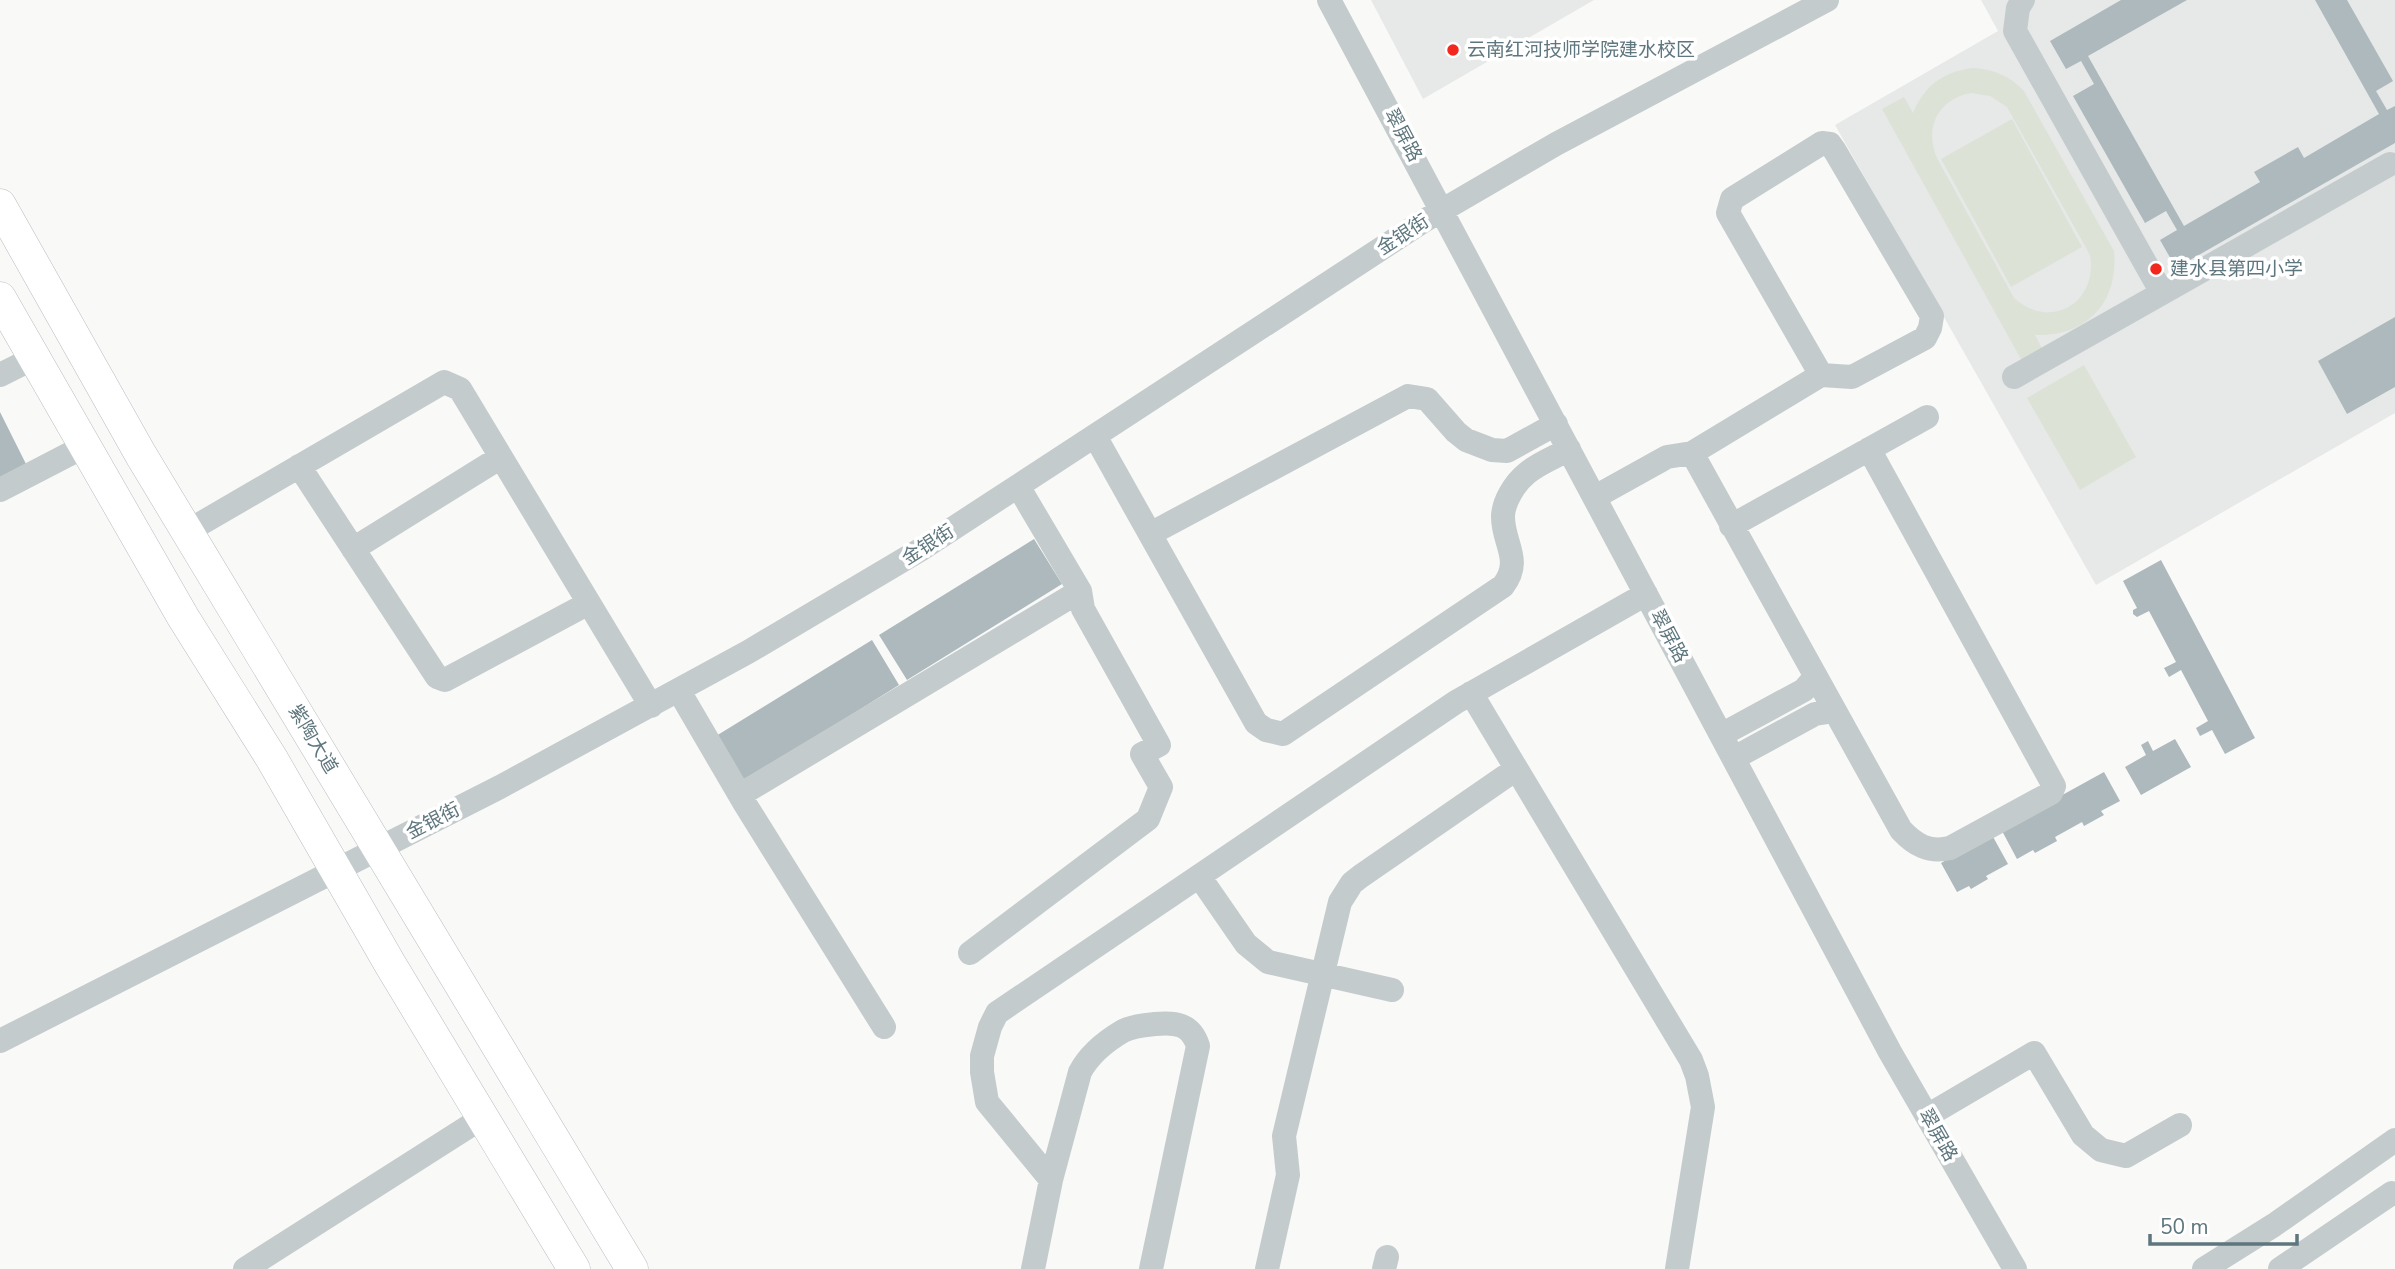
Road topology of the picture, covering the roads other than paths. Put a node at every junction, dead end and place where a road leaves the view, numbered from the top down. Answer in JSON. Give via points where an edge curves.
{"nodes":[{"id":1,"x":1329,"y":0,"type":"edge"},
{"id":2,"x":1827,"y":0,"type":"edge"},
{"id":3,"x":2023,"y":0,"type":"edge"},
{"id":4,"x":2390,"y":164,"type":"dead end"},
{"id":5,"x":0,"y":205,"type":"edge"},
{"id":6,"x":1443,"y":210,"type":"junction"},
{"id":7,"x":2162,"y":293,"type":"junction"},
{"id":8,"x":0,"y":298,"type":"edge"},
{"id":9,"x":34,"y":358,"type":"junction"},
{"id":10,"x":0,"y":375,"type":"edge"},
{"id":11,"x":1821,"y":375,"type":"junction"},
{"id":12,"x":2014,"y":377,"type":"dead end"},
{"id":13,"x":1927,"y":417,"type":"dead end"},
{"id":14,"x":1556,"y":424,"type":"junction"},
{"id":15,"x":1095,"y":436,"type":"junction"},
{"id":16,"x":85,"y":446,"type":"junction"},
{"id":17,"x":1570,"y":449,"type":"junction"},
{"id":18,"x":1869,"y":449,"type":"junction"},
{"id":19,"x":1692,"y":453,"type":"junction"},
{"id":20,"x":500,"y":457,"type":"junction"},
{"id":21,"x":299,"y":466,"type":"junction"},
{"id":22,"x":1018,"y":486,"type":"junction"},
{"id":23,"x":0,"y":490,"type":"edge"},
{"id":24,"x":1595,"y":497,"type":"junction"},
{"id":25,"x":1731,"y":526,"type":"junction"},
{"id":26,"x":188,"y":531,"type":"junction"},
{"id":27,"x":1150,"y":534,"type":"junction"},
{"id":28,"x":353,"y":548,"type":"junction"},
{"id":29,"x":1080,"y":592,"type":"junction"},
{"id":30,"x":1646,"y":594,"type":"junction"},
{"id":31,"x":589,"y":603,"type":"junction"},
{"id":32,"x":1815,"y":677,"type":"junction"},
{"id":33,"x":679,"y":691,"type":"junction"},
{"id":34,"x":1471,"y":694,"type":"junction"},
{"id":35,"x":651,"y":706,"type":"junction"},
{"id":36,"x":1834,"y":711,"type":"junction"},
{"id":37,"x":1721,"y":735,"type":"junction"},
{"id":38,"x":1734,"y":758,"type":"junction"},
{"id":39,"x":1516,"y":769,"type":"junction"},
{"id":40,"x":740,"y":795,"type":"junction"},
{"id":41,"x":379,"y":849,"type":"junction"},
{"id":42,"x":336,"y":870,"type":"junction"},
{"id":43,"x":1199,"y":876,"type":"junction"},
{"id":44,"x":970,"y":953,"type":"dead end"},
{"id":45,"x":1322,"y":974,"type":"junction"},
{"id":46,"x":1392,"y":990,"type":"dead end"},
{"id":47,"x":884,"y":1027,"type":"dead end"},
{"id":48,"x":0,"y":1041,"type":"edge"},
{"id":49,"x":1927,"y":1116,"type":"junction"},
{"id":50,"x":482,"y":1118,"type":"junction"},
{"id":51,"x":2180,"y":1125,"type":"dead end"},
{"id":52,"x":2395,"y":1140,"type":"edge"},
{"id":53,"x":1051,"y":1180,"type":"junction"},
{"id":54,"x":2395,"y":1194,"type":"edge"},
{"id":55,"x":245,"y":1269,"type":"edge"},
{"id":56,"x":574,"y":1269,"type":"edge"},
{"id":57,"x":632,"y":1269,"type":"edge"},
{"id":58,"x":1033,"y":1269,"type":"edge"},
{"id":59,"x":1151,"y":1269,"type":"edge"},
{"id":60,"x":1267,"y":1269,"type":"edge"},
{"id":61,"x":1677,"y":1269,"type":"edge"},
{"id":62,"x":2015,"y":1269,"type":"edge"},
{"id":63,"x":2204,"y":1269,"type":"edge"},
{"id":64,"x":2280,"y":1269,"type":"edge"}],
"edges":[{"from":1,"to":6,"type":"street","name":"翠屏路"},
{"from":2,"to":6,"type":"street","name":"金银街","via":[[1556,144]]},
{"from":3,"to":7,"type":"street","via":[[2015,31]]},
{"from":4,"to":7,"type":"street"},
{"from":5,"to":26,"type":"main road","name":"紫陶大道"},
{"from":6,"to":14,"type":"street","name":"翠屏路"},
{"from":6,"to":15,"type":"street","name":"金银街"},
{"from":7,"to":12,"type":"street"},
{"from":8,"to":9,"type":"main road"},
{"from":9,"to":10,"type":"street"},
{"from":9,"to":16,"type":"main road"},
{"from":11,"to":11,"type":"street","via":[[1728,213],[1732,199],[1822,143],[1835,151],[1932,316],[1925,338],[1852,377]]},
{"from":11,"to":19,"type":"street"},
{"from":13,"to":18,"type":"street"},
{"from":14,"to":17,"type":"street","name":"翠屏路"},
{"from":14,"to":27,"type":"street","via":[[1507,451],[1492,450],[1466,440],[1426,399],[1408,396]]},
{"from":15,"to":22,"type":"street","name":"金银街"},
{"from":15,"to":27,"type":"street"},
{"from":16,"to":23,"type":"street"},
{"from":16,"to":42,"type":"main road"},
{"from":17,"to":24,"type":"street","name":"翠屏路"},
{"from":17,"to":27,"type":"street","via":[[1528,471],[1513,489],[1503,517],[1513,565],[1503,586],[1283,734],[1256,723]]},
{"from":18,"to":25,"type":"street"},
{"from":18,"to":36,"type":"street","via":[[2054,786],[2051,793],[1950,848],[1928,850],[1901,830]]},
{"from":19,"to":24,"type":"street","via":[[1667,457]]},
{"from":19,"to":25,"type":"street"},
{"from":20,"to":21,"type":"street","via":[[460,389],[444,382]]},
{"from":20,"to":28,"type":"street"},
{"from":20,"to":31,"type":"street"},
{"from":21,"to":26,"type":"street"},
{"from":21,"to":28,"type":"street"},
{"from":22,"to":29,"type":"street"},
{"from":22,"to":33,"type":"street","name":"金银街","via":[[877,577]]},
{"from":24,"to":30,"type":"street","name":"翠屏路"},
{"from":25,"to":32,"type":"street"},
{"from":26,"to":41,"type":"main road","name":"紫陶大道"},
{"from":28,"to":31,"type":"street","via":[[438,677],[445,680]]},
{"from":29,"to":40,"type":"street"},
{"from":29,"to":44,"type":"street","via":[[1083,608],[1159,745],[1142,754],[1161,787],[1159,795],[1148,819]]},
{"from":30,"to":34,"type":"street"},
{"from":30,"to":37,"type":"street","name":"翠屏路"},
{"from":31,"to":35,"type":"street"},
{"from":32,"to":36,"type":"street"},
{"from":32,"to":37,"type":"street","via":[[1804,690]]},
{"from":33,"to":35,"type":"street","name":"金银街"},
{"from":33,"to":40,"type":"street"},
{"from":34,"to":39,"type":"street"},
{"from":34,"to":43,"type":"street"},
{"from":35,"to":41,"type":"street","name":"金银街"},
{"from":36,"to":38,"type":"street","via":[[1815,714]]},
{"from":37,"to":38,"type":"street","name":"翠屏路"},
{"from":38,"to":49,"type":"street","name":"翠屏路"},
{"from":39,"to":45,"type":"street","via":[[1352,883],[1340,902]]},
{"from":39,"to":61,"type":"street","via":[[1698,1076],[1703,1107]]},
{"from":40,"to":47,"type":"street"},
{"from":41,"to":42,"type":"street","name":"金银街"},
{"from":41,"to":57,"type":"main road","name":"紫陶大道"},
{"from":42,"to":48,"type":"street","name":"金银街"},
{"from":42,"to":50,"type":"main road"},
{"from":43,"to":45,"type":"street","via":[[1246,944],[1260,956],[1268,962]]},
{"from":43,"to":53,"type":"street","via":[[998,1013],[990,1027],[982,1056],[987,1102]]},
{"from":45,"to":46,"type":"street"},
{"from":45,"to":60,"type":"street","via":[[1284,1136],[1288,1175]]},
{"from":49,"to":51,"type":"street","via":[[2034,1053],[2083,1135],[2101,1150],[2126,1156]]},
{"from":49,"to":62,"type":"street","name":"翠屏路"},
{"from":50,"to":55,"type":"street"},
{"from":50,"to":56,"type":"main road"},
{"from":52,"to":63,"type":"street"},
{"from":53,"to":58,"type":"street"},
{"from":53,"to":59,"type":"street","via":[[1086,1061],[1125,1030],[1174,1023],[1186,1027],[1198,1046]]},
{"from":54,"to":64,"type":"street"}]}
